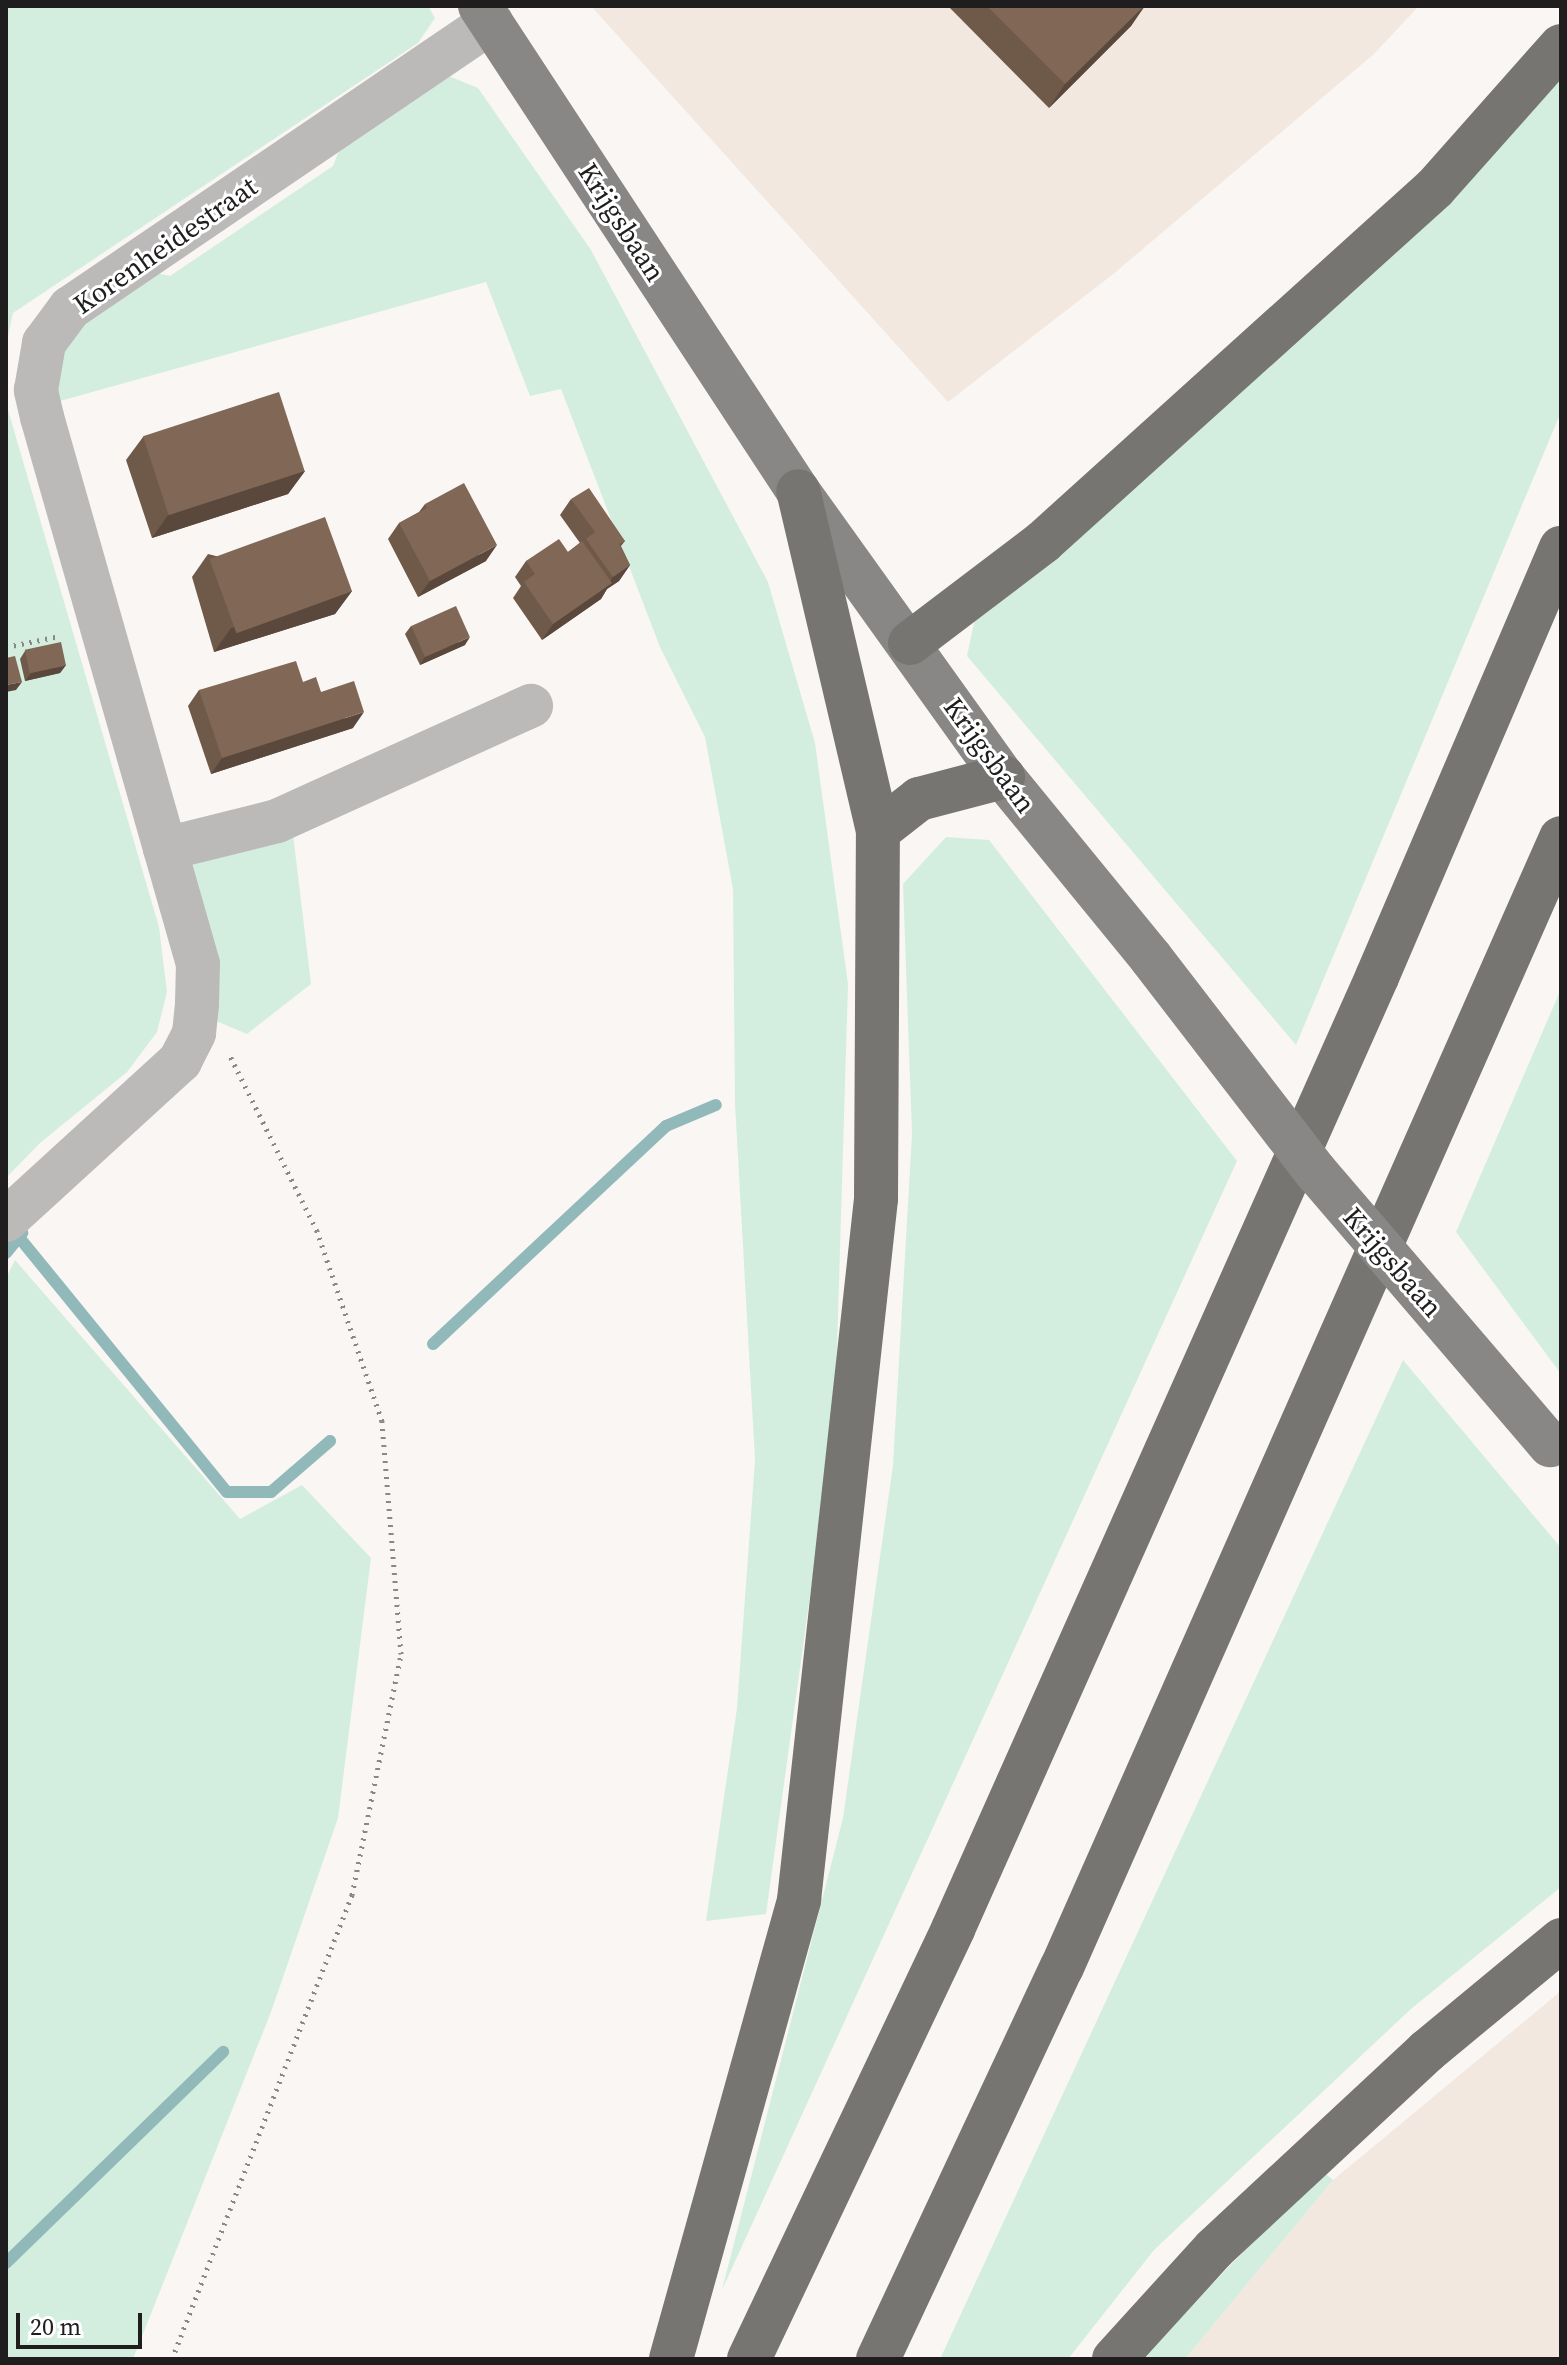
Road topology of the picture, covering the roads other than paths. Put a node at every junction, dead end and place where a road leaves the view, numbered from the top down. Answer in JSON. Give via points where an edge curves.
{"nodes":[{"id":1,"x":485,"y":14,"type":"edge"},
{"id":2,"x":1561,"y":46,"type":"edge"},
{"id":3,"x":798,"y":491,"type":"junction"},
{"id":4,"x":1561,"y":548,"type":"edge"},
{"id":5,"x":910,"y":643,"type":"junction"},
{"id":6,"x":531,"y":706,"type":"dead end"},
{"id":7,"x":1003,"y":777,"type":"junction"},
{"id":8,"x":878,"y":831,"type":"junction"},
{"id":9,"x":1561,"y":838,"type":"edge"},
{"id":10,"x":165,"y":849,"type":"junction"},
{"id":11,"x":6,"y":1220,"type":"edge"},
{"id":12,"x":1556,"y":1452,"type":"edge"},
{"id":13,"x":1561,"y":1940,"type":"edge"},
{"id":14,"x":671,"y":2359,"type":"edge"},
{"id":15,"x":749,"y":2359,"type":"edge"},
{"id":16,"x":878,"y":2359,"type":"edge"},
{"id":17,"x":1114,"y":2359,"type":"edge"}],
"edges":[{"from":1,"to":3,"type":"main road","name":"Krijgsbaan"},
{"from":1,"to":10,"type":"street","name":"Korenheidestraat","via":[[70,308],[53,328],[38,363],[36,390]]},
{"from":2,"to":5,"type":"highway","via":[[1435,188],[1043,542]]},
{"from":3,"to":5,"type":"main road","name":"Krijgsbaan"},
{"from":3,"to":8,"type":"highway"},
{"from":4,"to":15,"type":"highway","via":[[1371,991],[953,1929]]},
{"from":5,"to":7,"type":"main road","name":"Krijgsbaan"},
{"from":6,"to":10,"type":"street","via":[[277,821]]},
{"from":7,"to":8,"type":"highway","via":[[919,799]]},
{"from":7,"to":12,"type":"main road","name":"Krijgsbaan","bridge":true,"via":[[1316,1172]]},
{"from":8,"to":14,"type":"highway","via":[[876,1199],[855,1428],[799,1900]]},
{"from":9,"to":16,"type":"highway","via":[[1062,1967]]},
{"from":10,"to":11,"type":"street","name":"Korenheidestraat","via":[[198,964],[194,1033],[180,1061]]},
{"from":13,"to":17,"type":"highway","via":[[1427,2051],[1225,2238]]}]}
